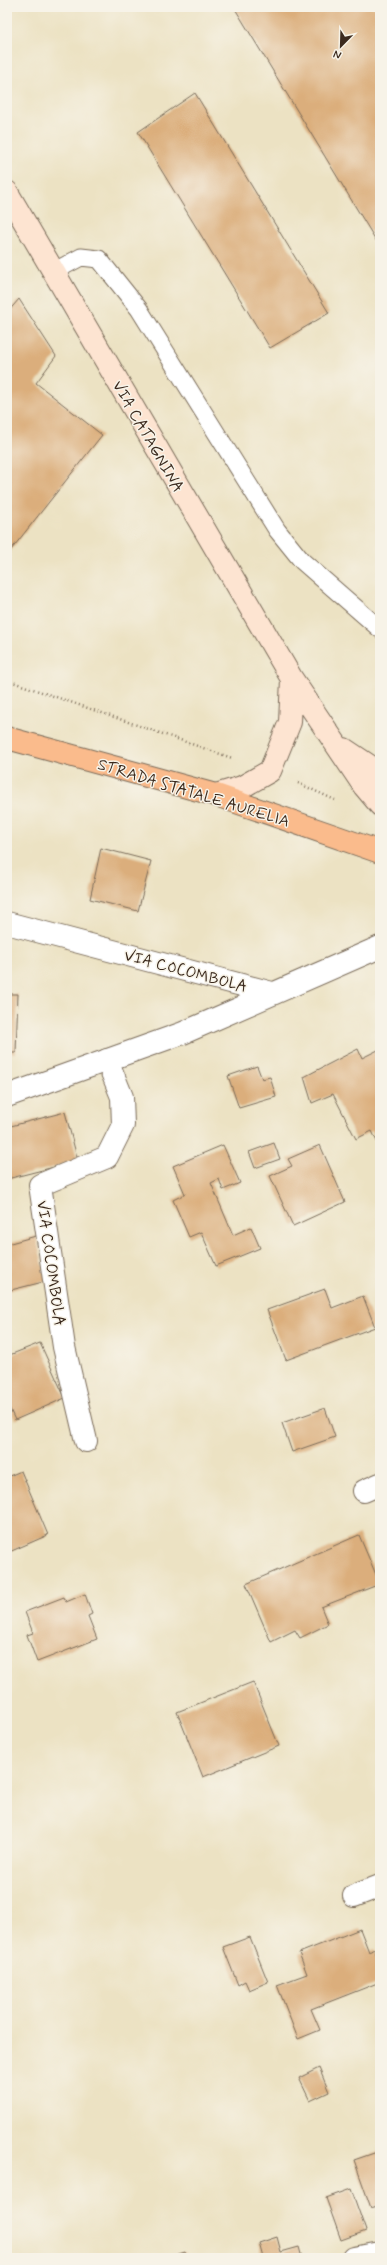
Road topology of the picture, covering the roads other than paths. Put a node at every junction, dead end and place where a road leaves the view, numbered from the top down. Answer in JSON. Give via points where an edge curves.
{"nodes":[{"id":1,"x":7,"y":192,"type":"edge"},
{"id":2,"x":53,"y":272,"type":"junction"},
{"id":3,"x":380,"y":629,"type":"edge"},
{"id":4,"x":292,"y":679,"type":"junction"},
{"id":5,"x":7,"y":738,"type":"edge"},
{"id":6,"x":335,"y":743,"type":"junction"},
{"id":7,"x":380,"y":773,"type":"edge"},
{"id":8,"x":216,"y":795,"type":"junction"},
{"id":9,"x":380,"y":805,"type":"edge"},
{"id":10,"x":380,"y":852,"type":"edge"},
{"id":11,"x":7,"y":923,"type":"edge"},
{"id":12,"x":380,"y":947,"type":"edge"},
{"id":13,"x":272,"y":993,"type":"junction"},
{"id":14,"x":107,"y":1060,"type":"junction"},
{"id":15,"x":7,"y":1096,"type":"edge"},
{"id":16,"x":86,"y":1441,"type":"dead end"},
{"id":17,"x":380,"y":1886,"type":"edge"},
{"id":18,"x":354,"y":1896,"type":"dead end"},
{"id":19,"x":380,"y":2253,"type":"edge"},
{"id":20,"x":354,"y":2258,"type":"edge"}],
"edges":[{"from":1,"to":2,"type":"main road","name":"VIA CATAGNINA"},
{"from":2,"to":3,"type":"lane","via":[[81,257],[98,259],[139,309],[277,530],[302,561]]},
{"from":2,"to":4,"type":"main road","name":"VIA CATAGNINA"},
{"from":4,"to":6,"type":"main road","name":"VIA CATAGNINA"},
{"from":4,"to":8,"type":"main road","via":[[290,722],[270,771],[242,787]]},
{"from":5,"to":8,"type":"main road","name":"STRADA STATALE AURELIA"},
{"from":6,"to":7,"type":"main road"},
{"from":6,"to":9,"type":"main road","name":"VIA CATAGNINA"},
{"from":8,"to":10,"type":"main road","name":"STRADA STATALE AURELIA"},
{"from":11,"to":13,"type":"street","name":"VIA COCOMBOLA"},
{"from":12,"to":13,"type":"street","name":"VIA COCOMBOLA"},
{"from":13,"to":14,"type":"street","name":"VIA COCOMBOLA","via":[[183,1033]]},
{"from":14,"to":15,"type":"street","name":"VIA COCOMBOLA"},
{"from":14,"to":16,"type":"street","name":"VIA COCOMBOLA","via":[[122,1097],[122,1125],[107,1157],[40,1185],[64,1347]]},
{"from":17,"to":18,"type":"street"},
{"from":19,"to":20,"type":"street"}]}
